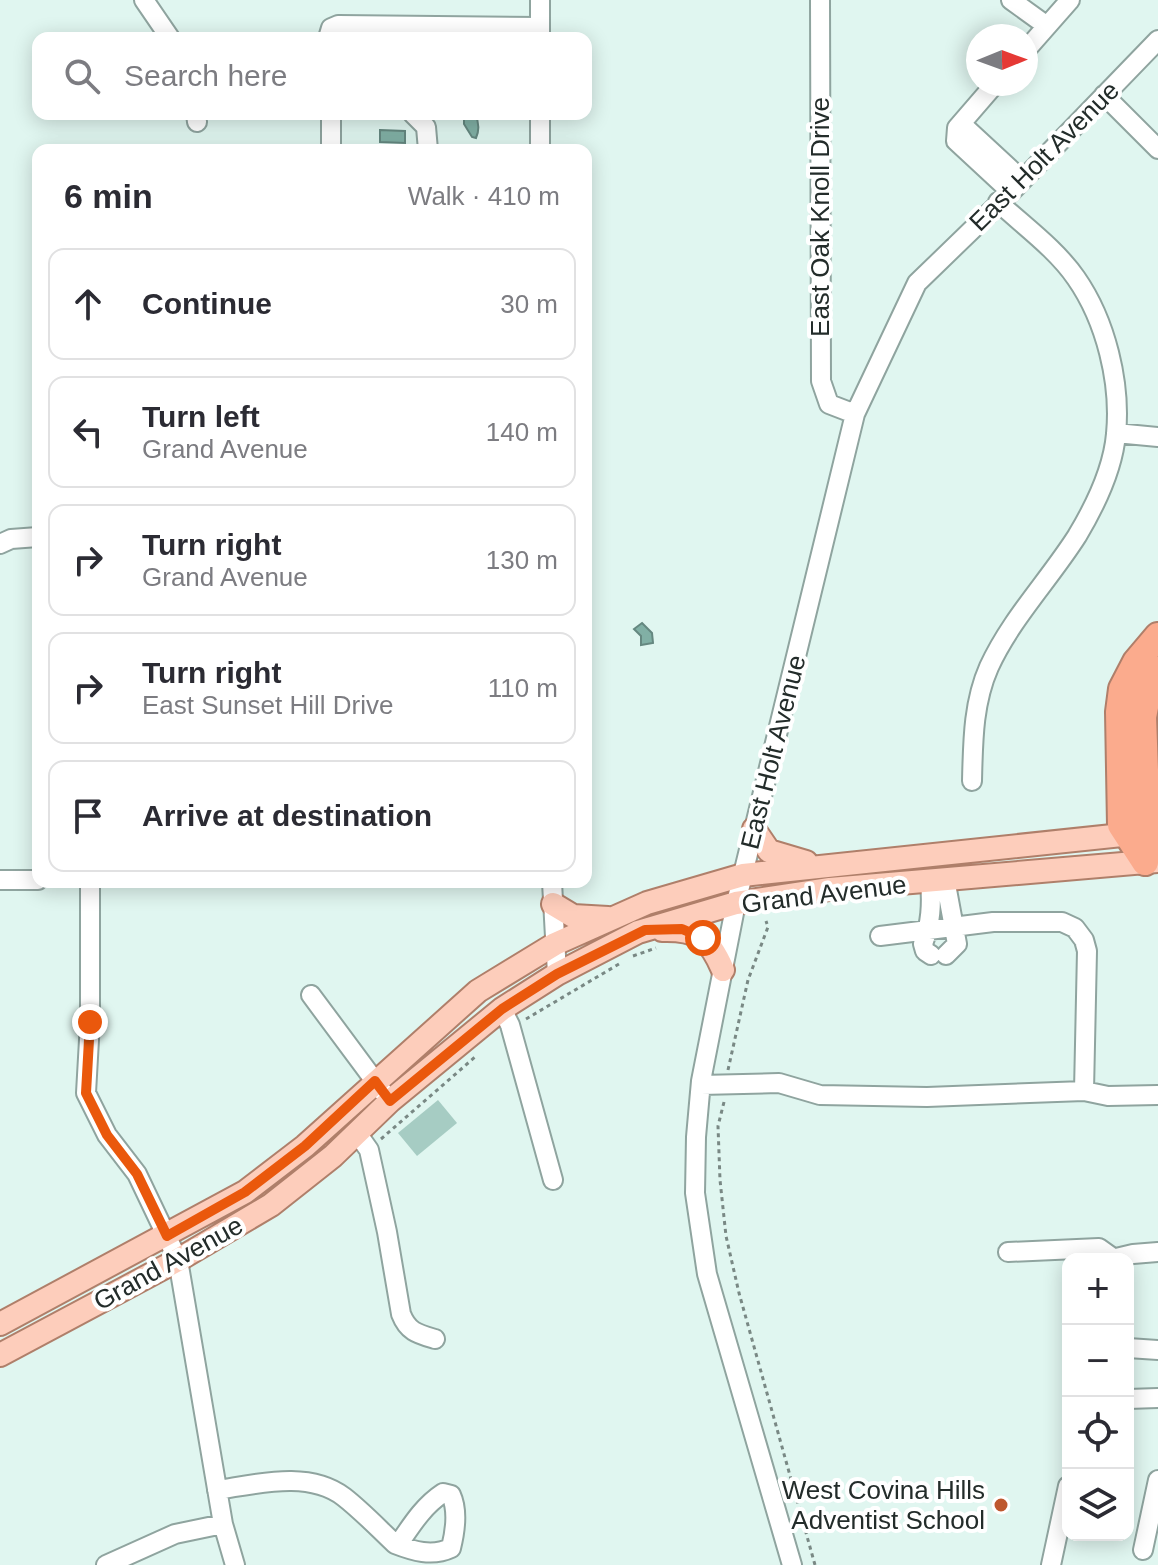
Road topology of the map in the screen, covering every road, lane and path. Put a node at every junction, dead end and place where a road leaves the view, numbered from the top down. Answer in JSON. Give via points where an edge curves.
{"nodes":[{"id":1,"x":144,"y":0,"type":"edge"},
{"id":2,"x":540,"y":0,"type":"edge"},
{"id":3,"x":820,"y":0,"type":"edge"},
{"id":4,"x":1011,"y":0,"type":"edge"},
{"id":5,"x":1070,"y":0,"type":"edge"},
{"id":6,"x":407,"y":25,"type":"junction"},
{"id":7,"x":1047,"y":26,"type":"junction"},
{"id":8,"x":166,"y":32,"type":"edge"},
{"id":9,"x":330,"y":32,"type":"edge"},
{"id":10,"x":399,"y":32,"type":"edge"},
{"id":11,"x":540,"y":32,"type":"edge"},
{"id":12,"x":1038,"y":36,"type":"edge"},
{"id":13,"x":1158,"y":40,"type":"edge"},
{"id":14,"x":1104,"y":95,"type":"junction"},
{"id":15,"x":985,"y":96,"type":"edge"},
{"id":16,"x":331,"y":120,"type":"edge"},
{"id":17,"x":419,"y":120,"type":"edge"},
{"id":18,"x":540,"y":120,"type":"edge"},
{"id":19,"x":331,"y":144,"type":"edge"},
{"id":20,"x":427,"y":144,"type":"edge"},
{"id":21,"x":540,"y":144,"type":"edge"},
{"id":22,"x":1158,"y":149,"type":"edge"},
{"id":23,"x":1010,"y":191,"type":"junction"},
{"id":24,"x":855,"y":414,"type":"junction"},
{"id":25,"x":1116,"y":433,"type":"junction"},
{"id":26,"x":1158,"y":437,"type":"edge"},
{"id":27,"x":32,"y":537,"type":"edge"},
{"id":28,"x":0,"y":544,"type":"edge"},
{"id":29,"x":1158,"y":636,"type":"edge"},
{"id":30,"x":1158,"y":670,"type":"edge"},
{"id":31,"x":972,"y":781,"type":"dead end"},
{"id":32,"x":754,"y":829,"type":"junction"},
{"id":33,"x":1144,"y":833,"type":"edge"},
{"id":34,"x":1152,"y":862,"type":"edge"},
{"id":35,"x":823,"y":864,"type":"junction"},
{"id":36,"x":743,"y":875,"type":"junction"},
{"id":37,"x":0,"y":880,"type":"edge"},
{"id":38,"x":32,"y":880,"type":"edge"},
{"id":39,"x":938,"y":880,"type":"junction"},
{"id":40,"x":90,"y":888,"type":"edge"},
{"id":41,"x":552,"y":893,"type":"edge"},
{"id":42,"x":736,"y":903,"type":"junction"},
{"id":43,"x":613,"y":918,"type":"junction"},
{"id":44,"x":766,"y":921,"type":"dead end"},
{"id":45,"x":954,"y":929,"type":"junction"},
{"id":46,"x":645,"y":930,"type":"junction"},
{"id":47,"x":929,"y":931,"type":"junction"},
{"id":48,"x":880,"y":936,"type":"dead end"},
{"id":49,"x":555,"y":944,"type":"junction"},
{"id":50,"x":666,"y":944,"type":"dead end"},
{"id":51,"x":633,"y":957,"type":"dead end"},
{"id":52,"x":621,"y":963,"type":"dead end"},
{"id":53,"x":723,"y":970,"type":"junction"},
{"id":54,"x":557,"y":974,"type":"junction"},
{"id":55,"x":311,"y":995,"type":"dead end"},
{"id":56,"x":506,"y":1018,"type":"junction"},
{"id":57,"x":483,"y":1050,"type":"dead end"},
{"id":58,"x":375,"y":1081,"type":"junction"},
{"id":59,"x":726,"y":1084,"type":"junction"},
{"id":60,"x":701,"y":1085,"type":"junction"},
{"id":61,"x":1084,"y":1091,"type":"junction"},
{"id":62,"x":1158,"y":1095,"type":"edge"},
{"id":63,"x":390,"y":1101,"type":"junction"},
{"id":64,"x":363,"y":1142,"type":"junction"},
{"id":65,"x":553,"y":1180,"type":"dead end"},
{"id":66,"x":167,"y":1236,"type":"junction"},
{"id":67,"x":1008,"y":1252,"type":"dead end"},
{"id":68,"x":1158,"y":1252,"type":"edge"},
{"id":69,"x":1106,"y":1253,"type":"edge"},
{"id":70,"x":1134,"y":1255,"type":"edge"},
{"id":71,"x":178,"y":1260,"type":"junction"},
{"id":72,"x":0,"y":1324,"type":"edge"},
{"id":73,"x":435,"y":1339,"type":"dead end"},
{"id":74,"x":1134,"y":1348,"type":"edge"},
{"id":75,"x":1158,"y":1350,"type":"edge"},
{"id":76,"x":0,"y":1355,"type":"edge"},
{"id":77,"x":1158,"y":1398,"type":"edge"},
{"id":78,"x":1134,"y":1399,"type":"edge"},
{"id":79,"x":1158,"y":1480,"type":"edge"},
{"id":80,"x":217,"y":1490,"type":"junction"},
{"id":81,"x":1062,"y":1514,"type":"edge"},
{"id":82,"x":223,"y":1524,"type":"junction"},
{"id":83,"x":398,"y":1545,"type":"dead end"},
{"id":84,"x":1143,"y":1550,"type":"dead end"},
{"id":85,"x":106,"y":1565,"type":"edge"},
{"id":86,"x":235,"y":1565,"type":"edge"},
{"id":87,"x":792,"y":1565,"type":"edge"},
{"id":88,"x":815,"y":1565,"type":"edge"},
{"id":89,"x":1051,"y":1565,"type":"edge"}],
"edges":[{"from":1,"to":8,"type":"street"},
{"from":2,"to":11,"type":"street"},
{"from":3,"to":24,"type":"street","name":"East Oak Knoll Drive","via":[[821,381],[829,404]]},
{"from":4,"to":7,"type":"street"},
{"from":5,"to":7,"type":"street"},
{"from":6,"to":9,"type":"street","via":[[338,25]]},
{"from":6,"to":10,"type":"street"},
{"from":6,"to":11,"type":"street"},
{"from":7,"to":12,"type":"street"},
{"from":13,"to":14,"type":"street","name":"East Holt Avenue"},
{"from":14,"to":22,"type":"street"},
{"from":14,"to":23,"type":"street","name":"East Holt Avenue"},
{"from":15,"to":23,"type":"street","via":[[957,128],[956,141],[978,150]]},
{"from":16,"to":19,"type":"street"},
{"from":17,"to":20,"type":"street","via":[[426,127]]},
{"from":18,"to":21,"type":"street"},
{"from":23,"to":24,"type":"street","name":"East Holt Avenue","via":[[917,283]]},
{"from":23,"to":25,"type":"street","via":[[1086,293],[1110,359]]},
{"from":24,"to":32,"type":"street","name":"East Holt Avenue"},
{"from":25,"to":26,"type":"street"},
{"from":25,"to":31,"type":"street","via":[[1103,485],[1084,523],[989,667],[975,720]]},
{"from":27,"to":28,"type":"street"},
{"from":29,"to":33,"type":"highway","via":[[1122,689],[1119,712],[1121,825]]},
{"from":30,"to":33,"type":"highway","via":[[1143,717]]},
{"from":32,"to":35,"type":"main road","via":[[769,851]]},
{"from":32,"to":36,"type":"street","name":"East Holt Avenue"},
{"from":33,"to":34,"type":"highway"},
{"from":33,"to":35,"type":"main road","name":"Grand Avenue"},
{"from":34,"to":39,"type":"main road","name":"Grand Avenue"},
{"from":35,"to":36,"type":"main road","name":"Grand Avenue"},
{"from":36,"to":42,"type":"street","name":"East Holt Avenue"},
{"from":36,"to":43,"type":"main road","name":"Grand Avenue"},
{"from":37,"to":38,"type":"street"},
{"from":39,"to":42,"type":"main road","name":"Grand Avenue"},
{"from":39,"to":45,"type":"street"},
{"from":39,"to":47,"type":"street"},
{"from":40,"to":66,"type":"street","via":[[86,1093],[107,1135],[137,1174]]},
{"from":41,"to":43,"type":"main road","via":[[573,916]]},
{"from":41,"to":49,"type":"street"},
{"from":42,"to":46,"type":"main road","name":"Grand Avenue"},
{"from":42,"to":53,"type":"street","name":"East Holt Avenue"},
{"from":43,"to":49,"type":"main road","name":"Grand Avenue"},
{"from":44,"to":59,"type":"path","via":[[737,1022]]},
{"from":45,"to":47,"type":"street"},
{"from":45,"to":47,"type":"street","via":[[957,944],[939,955],[925,951]]},
{"from":45,"to":61,"type":"street","via":[[993,922],[1062,922],[1075,928],[1087,951]]},
{"from":46,"to":53,"type":"main road","via":[[682,929],[701,936]]},
{"from":46,"to":54,"type":"main road","name":"Grand Avenue"},
{"from":47,"to":48,"type":"street"},
{"from":49,"to":54,"type":"street"},
{"from":49,"to":58,"type":"main road","name":"Grand Avenue","via":[[478,991]]},
{"from":50,"to":51,"type":"path"},
{"from":52,"to":56,"type":"path"},
{"from":53,"to":60,"type":"street","name":"East Holt Avenue"},
{"from":54,"to":56,"type":"main road","name":"Grand Avenue"},
{"from":55,"to":58,"type":"street"},
{"from":56,"to":63,"type":"main road","name":"Grand Avenue"},
{"from":56,"to":65,"type":"street"},
{"from":57,"to":64,"type":"path"},
{"from":58,"to":63,"type":"street"},
{"from":58,"to":66,"type":"main road","name":"Grand Avenue","via":[[245,1192]]},
{"from":59,"to":60,"type":"street"},
{"from":59,"to":61,"type":"street","via":[[779,1083],[820,1095]]},
{"from":59,"to":88,"type":"path","via":[[718,1126],[726,1236]]},
{"from":60,"to":87,"type":"street","name":"East Holt Avenue","via":[[695,1193],[707,1274]]},
{"from":61,"to":62,"type":"street"},
{"from":63,"to":64,"type":"main road","name":"Grand Avenue"},
{"from":64,"to":71,"type":"main road","name":"Grand Avenue","via":[[333,1156],[271,1205]]},
{"from":64,"to":73,"type":"street","via":[[405,1325]]},
{"from":66,"to":71,"type":"street"},
{"from":66,"to":72,"type":"main road","name":"Grand Avenue"},
{"from":67,"to":69,"type":"street","via":[[1099,1248]]},
{"from":68,"to":70,"type":"street"},
{"from":71,"to":76,"type":"main road","name":"Grand Avenue"},
{"from":71,"to":80,"type":"street"},
{"from":74,"to":75,"type":"street"},
{"from":77,"to":78,"type":"street"},
{"from":79,"to":84,"type":"street"},
{"from":80,"to":82,"type":"street"},
{"from":80,"to":83,"type":"street","via":[[283,1480],[314,1484],[342,1495]]},
{"from":81,"to":89,"type":"street"},
{"from":82,"to":85,"type":"street","via":[[175,1534]]},
{"from":82,"to":86,"type":"street"}]}
